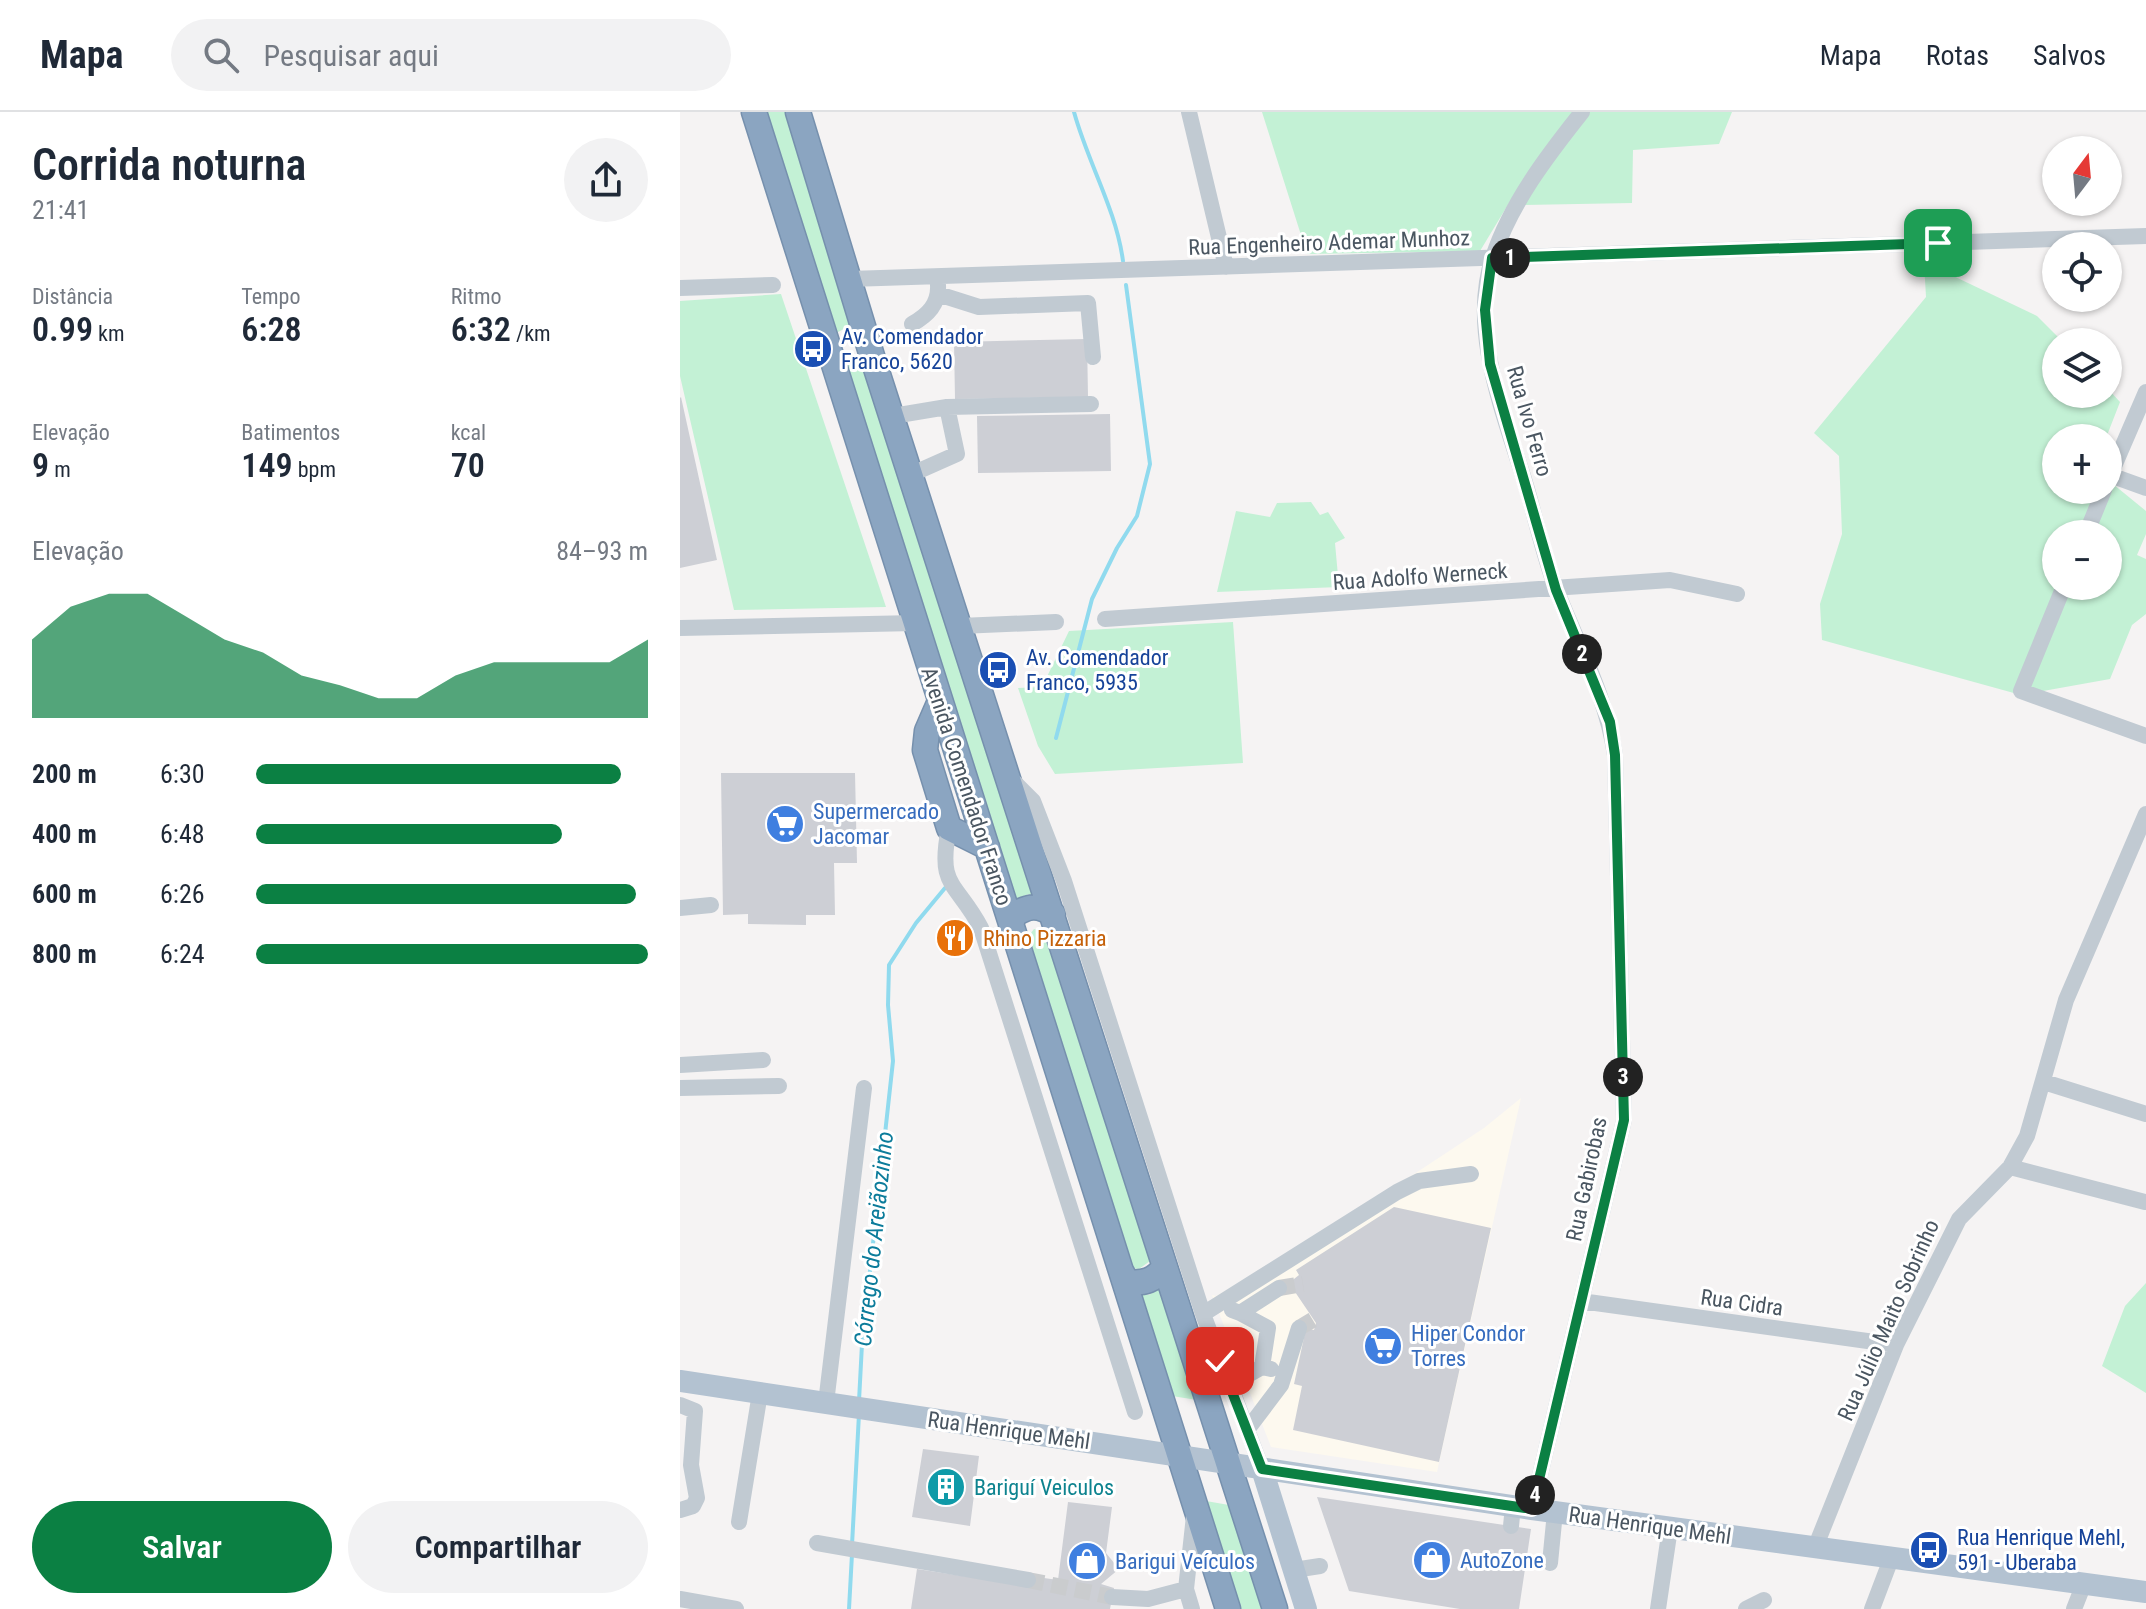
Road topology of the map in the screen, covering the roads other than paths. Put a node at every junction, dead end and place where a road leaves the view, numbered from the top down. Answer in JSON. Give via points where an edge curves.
{"nodes":[{"id":1,"x":754,"y":112,"type":"edge"},
{"id":2,"x":798,"y":112,"type":"edge"},
{"id":3,"x":1189,"y":112,"type":"edge"},
{"id":4,"x":1582,"y":112,"type":"edge"},
{"id":5,"x":2146,"y":236,"type":"edge"},
{"id":6,"x":1492,"y":258,"type":"junction"},
{"id":7,"x":1226,"y":267,"type":"junction"},
{"id":8,"x":937,"y":276,"type":"junction"},
{"id":9,"x":850,"y":279,"type":"junction"},
{"id":10,"x":773,"y":285,"type":"dead end"},
{"id":11,"x":680,"y":288,"type":"edge"},
{"id":12,"x":938,"y":294,"type":"junction"},
{"id":13,"x":912,"y":324,"type":"dead end"},
{"id":14,"x":872,"y":356,"type":"junction"},
{"id":15,"x":1093,"y":357,"type":"dead end"},
{"id":16,"x":833,"y":364,"type":"junction"},
{"id":17,"x":2146,"y":392,"type":"edge"},
{"id":18,"x":1091,"y":404,"type":"dead end"},
{"id":19,"x":947,"y":407,"type":"junction"},
{"id":20,"x":893,"y":416,"type":"junction"},
{"id":21,"x":2122,"y":447,"type":"edge"},
{"id":22,"x":912,"y":474,"type":"junction"},
{"id":23,"x":2122,"y":484,"type":"edge"},
{"id":24,"x":2146,"y":488,"type":"edge"},
{"id":25,"x":1556,"y":590,"type":"junction"},
{"id":26,"x":1737,"y":594,"type":"dead end"},
{"id":27,"x":2058,"y":600,"type":"edge"},
{"id":28,"x":1105,"y":619,"type":"dead end"},
{"id":29,"x":1056,"y":622,"type":"dead end"},
{"id":30,"x":916,"y":623,"type":"junction"},
{"id":31,"x":681,"y":624,"type":"edge"},
{"id":32,"x":960,"y":626,"type":"junction"},
{"id":33,"x":940,"y":701,"type":"junction"},
{"id":34,"x":2146,"y":736,"type":"edge"},
{"id":35,"x":1615,"y":755,"type":"joint"},
{"id":36,"x":1011,"y":779,"type":"junction"},
{"id":37,"x":2146,"y":814,"type":"edge"},
{"id":38,"x":949,"y":828,"type":"junction"},
{"id":39,"x":987,"y":847,"type":"junction"},
{"id":40,"x":711,"y":905,"type":"dead end"},
{"id":41,"x":680,"y":908,"type":"edge"},
{"id":42,"x":1053,"y":914,"type":"junction"},
{"id":43,"x":1011,"y":925,"type":"junction"},
{"id":44,"x":763,"y":1060,"type":"dead end"},
{"id":45,"x":680,"y":1065,"type":"edge"},
{"id":46,"x":2044,"y":1082,"type":"junction"},
{"id":47,"x":779,"y":1086,"type":"dead end"},
{"id":48,"x":680,"y":1088,"type":"edge"},
{"id":49,"x":864,"y":1088,"type":"dead end"},
{"id":50,"x":2146,"y":1114,"type":"edge"},
{"id":51,"x":2010,"y":1167,"type":"junction"},
{"id":52,"x":1471,"y":1174,"type":"dead end"},
{"id":53,"x":2145,"y":1202,"type":"edge"},
{"id":54,"x":1165,"y":1267,"type":"junction"},
{"id":55,"x":1121,"y":1271,"type":"junction"},
{"id":56,"x":1279,"y":1288,"type":"tunnel mouth"},
{"id":57,"x":1581,"y":1301,"type":"junction"},
{"id":58,"x":1219,"y":1307,"type":"junction"},
{"id":59,"x":1240,"y":1313,"type":"junction"},
{"id":60,"x":1203,"y":1314,"type":"junction"},
{"id":61,"x":1299,"y":1328,"type":"tunnel mouth"},
{"id":62,"x":1896,"y":1345,"type":"junction"},
{"id":63,"x":1262,"y":1367,"type":"junction"},
{"id":64,"x":1287,"y":1371,"type":"junction"},
{"id":65,"x":680,"y":1381,"type":"edge"},
{"id":66,"x":1230,"y":1385,"type":"junction"},
{"id":67,"x":760,"y":1393,"type":"junction"},
{"id":68,"x":826,"y":1403,"type":"junction"},
{"id":69,"x":680,"y":1405,"type":"edge"},
{"id":70,"x":1135,"y":1412,"type":"dead end"},
{"id":71,"x":1247,"y":1430,"type":"junction"},
{"id":72,"x":1179,"y":1456,"type":"junction"},
{"id":73,"x":1228,"y":1463,"type":"junction"},
{"id":74,"x":1262,"y":1469,"type":"junction"},
{"id":75,"x":1195,"y":1507,"type":"junction"},
{"id":76,"x":680,"y":1510,"type":"edge"},
{"id":77,"x":1555,"y":1512,"type":"junction"},
{"id":78,"x":1519,"y":1514,"type":"junction"},
{"id":79,"x":739,"y":1522,"type":"dead end"},
{"id":80,"x":1670,"y":1528,"type":"junction"},
{"id":81,"x":817,"y":1543,"type":"dead end"},
{"id":82,"x":1815,"y":1548,"type":"junction"},
{"id":83,"x":1891,"y":1559,"type":"junction"},
{"id":84,"x":1550,"y":1563,"type":"dead end"},
{"id":85,"x":1320,"y":1566,"type":"dead end"},
{"id":86,"x":1294,"y":1570,"type":"junction"},
{"id":87,"x":1028,"y":1580,"type":"tunnel mouth"},
{"id":88,"x":2083,"y":1586,"type":"junction"},
{"id":89,"x":1186,"y":1589,"type":"junction"},
{"id":90,"x":2146,"y":1592,"type":"edge"},
{"id":91,"x":1112,"y":1597,"type":"tunnel mouth"},
{"id":92,"x":680,"y":1599,"type":"edge"},
{"id":93,"x":1764,"y":1600,"type":"dead end"},
{"id":94,"x":736,"y":1609,"type":"edge"},
{"id":95,"x":1192,"y":1609,"type":"edge"},
{"id":96,"x":1228,"y":1609,"type":"edge"},
{"id":97,"x":1275,"y":1609,"type":"edge"},
{"id":98,"x":1306,"y":1609,"type":"edge"},
{"id":99,"x":1658,"y":1609,"type":"edge"},
{"id":100,"x":1746,"y":1609,"type":"edge"},
{"id":101,"x":1872,"y":1609,"type":"edge"},
{"id":102,"x":2074,"y":1609,"type":"edge"}],
"edges":[{"from":1,"to":16,"type":"highway","name":"Avenida Comendador Franco"},
{"from":2,"to":9,"type":"highway","name":"Avenida Comendador Franco"},
{"from":3,"to":7,"type":"street"},
{"from":4,"to":6,"type":"street","name":"Rua Ivo Ferro","via":[[1547,155]]},
{"from":5,"to":6,"type":"street","name":"Rua Engenheiro Ademar Munhoz"},
{"from":6,"to":7,"type":"street","name":"Rua Engenheiro Ademar Munhoz"},
{"from":6,"to":25,"type":"street","name":"Rua Ivo Ferro","via":[[1485,310],[1490,364]]},
{"from":7,"to":8,"type":"street","name":"Rua Engenheiro Ademar Munhoz"},
{"from":8,"to":9,"type":"street","name":"Rua Engenheiro Ademar Munhoz"},
{"from":8,"to":12,"type":"street"},
{"from":9,"to":14,"type":"highway","name":"Avenida Comendador Franco"},
{"from":10,"to":11,"type":"street"},
{"from":12,"to":13,"type":"street","via":[[926,317]]},
{"from":12,"to":15,"type":"street","via":[[979,307],[1088,303]]},
{"from":14,"to":16,"type":"highway","via":[[862,345],[847,341],[834,352]]},
{"from":14,"to":20,"type":"highway","name":"Avenida Comendador Franco"},
{"from":16,"to":30,"type":"highway","name":"Avenida Comendador Franco"},
{"from":17,"to":21,"type":"street"},
{"from":18,"to":19,"type":"street"},
{"from":19,"to":20,"type":"street"},
{"from":19,"to":22,"type":"street","via":[[957,454]]},
{"from":20,"to":22,"type":"highway","name":"Avenida Comendador Franco"},
{"from":22,"to":32,"type":"highway","name":"Avenida Comendador Franco"},
{"from":23,"to":24,"type":"street"},
{"from":25,"to":26,"type":"street","name":"Rua Adolfo Werneck","via":[[1670,580]]},
{"from":25,"to":28,"type":"street","name":"Rua Adolfo Werneck"},
{"from":25,"to":35,"type":"street","name":"Rua Ivo Ferro","via":[[1610,722]]},
{"from":27,"to":34,"type":"street","via":[[2021,691]]},
{"from":29,"to":32,"type":"street"},
{"from":30,"to":31,"type":"street"},
{"from":30,"to":33,"type":"highway","name":"Avenida Comendador Franco"},
{"from":32,"to":36,"type":"highway","name":"Avenida Comendador Franco"},
{"from":33,"to":38,"type":"highway","via":[[925,750]]},
{"from":33,"to":39,"type":"highway","name":"Avenida Comendador Franco"},
{"from":35,"to":57,"type":"street","name":"Rua Gabirobas","via":[[1624,1120]]},
{"from":36,"to":42,"type":"highway","name":"Avenida Comendador Franco"},
{"from":36,"to":60,"type":"street","name":"Avenida Comendador Franco","via":[[1033,801],[1064,881]]},
{"from":37,"to":46,"type":"street","name":"Rua Júlio Maito Sobrinho","via":[[2066,1000]]},
{"from":38,"to":39,"type":"highway"},
{"from":38,"to":70,"type":"street","name":"Avenida Comendador Franco","via":[[944,870],[948,884],[981,928]]},
{"from":39,"to":43,"type":"highway","name":"Avenida Comendador Franco"},
{"from":40,"to":41,"type":"street"},
{"from":42,"to":43,"type":"highway","via":[[1040,906],[1025,907]]},
{"from":42,"to":54,"type":"highway","name":"Avenida Comendador Franco"},
{"from":43,"to":55,"type":"highway","name":"Avenida Comendador Franco"},
{"from":44,"to":45,"type":"street"},
{"from":46,"to":50,"type":"street"},
{"from":46,"to":51,"type":"street","name":"Rua Júlio Maito Sobrinho","via":[[2027,1136]]},
{"from":47,"to":48,"type":"street"},
{"from":49,"to":68,"type":"street"},
{"from":51,"to":53,"type":"street"},
{"from":51,"to":62,"type":"street","name":"Rua Júlio Maito Sobrinho","via":[[1959,1219]]},
{"from":52,"to":58,"type":"street","via":[[1419,1181],[1397,1192]]},
{"from":54,"to":55,"type":"highway","via":[[1142,1283],[1127,1282]]},
{"from":54,"to":73,"type":"highway","name":"Avenida Comendador Franco"},
{"from":55,"to":72,"type":"highway","name":"Avenida Comendador Franco"},
{"from":56,"to":59,"type":"street"},
{"from":57,"to":62,"type":"street","name":"Rua Cidra"},
{"from":57,"to":78,"type":"street","name":"Rua Gabirobas"},
{"from":58,"to":59,"type":"street"},
{"from":58,"to":60,"type":"street"},
{"from":59,"to":63,"type":"street","via":[[1268,1328]]},
{"from":60,"to":66,"type":"street","name":"Avenida Comendador Franco"},
{"from":61,"to":64,"type":"street"},
{"from":62,"to":82,"type":"street","name":"Rua Júlio Maito Sobrinho"},
{"from":63,"to":64,"type":"street"},
{"from":63,"to":66,"type":"street"},
{"from":64,"to":71,"type":"street"},
{"from":65,"to":67,"type":"main road","name":"Rua Henrique Mehl"},
{"from":66,"to":71,"type":"street","name":"Avenida Comendador Franco"},
{"from":67,"to":68,"type":"main road","name":"Rua Henrique Mehl"},
{"from":67,"to":79,"type":"street"},
{"from":68,"to":72,"type":"main road","name":"Rua Henrique Mehl"},
{"from":69,"to":76,"type":"street","via":[[695,1411],[691,1465],[697,1498],[693,1506]]},
{"from":71,"to":74,"type":"street","name":"Avenida Comendador Franco"},
{"from":72,"to":73,"type":"main road","name":"Rua Henrique Mehl"},
{"from":72,"to":75,"type":"highway","name":"Avenida Comendador Franco"},
{"from":73,"to":74,"type":"main road","name":"Rua Henrique Mehl"},
{"from":73,"to":97,"type":"highway","name":"Avenida Comendador Franco"},
{"from":74,"to":78,"type":"main road","name":"Rua Henrique Mehl"},
{"from":74,"to":86,"type":"main road","name":"Avenida Comendador Franco"},
{"from":75,"to":89,"type":"street","name":"Avenida Comendador Franco"},
{"from":75,"to":96,"type":"highway","name":"Avenida Comendador Franco"},
{"from":77,"to":78,"type":"main road","name":"Rua Henrique Mehl"},
{"from":77,"to":80,"type":"main road","name":"Rua Henrique Mehl"},
{"from":77,"to":84,"type":"street"},
{"from":80,"to":82,"type":"main road","name":"Rua Henrique Mehl"},
{"from":80,"to":99,"type":"street"},
{"from":81,"to":87,"type":"street"},
{"from":82,"to":83,"type":"main road","name":"Rua Henrique Mehl"},
{"from":83,"to":88,"type":"main road","name":"Rua Henrique Mehl"},
{"from":83,"to":101,"type":"street"},
{"from":85,"to":86,"type":"street"},
{"from":86,"to":98,"type":"main road","name":"Avenida Comendador Franco"},
{"from":88,"to":90,"type":"main road","name":"Rua Henrique Mehl"},
{"from":88,"to":102,"type":"street"},
{"from":89,"to":91,"type":"street","via":[[1148,1599]]},
{"from":89,"to":95,"type":"street","name":"Avenida Comendador Franco"},
{"from":92,"to":94,"type":"street"},
{"from":93,"to":100,"type":"street"}]}
